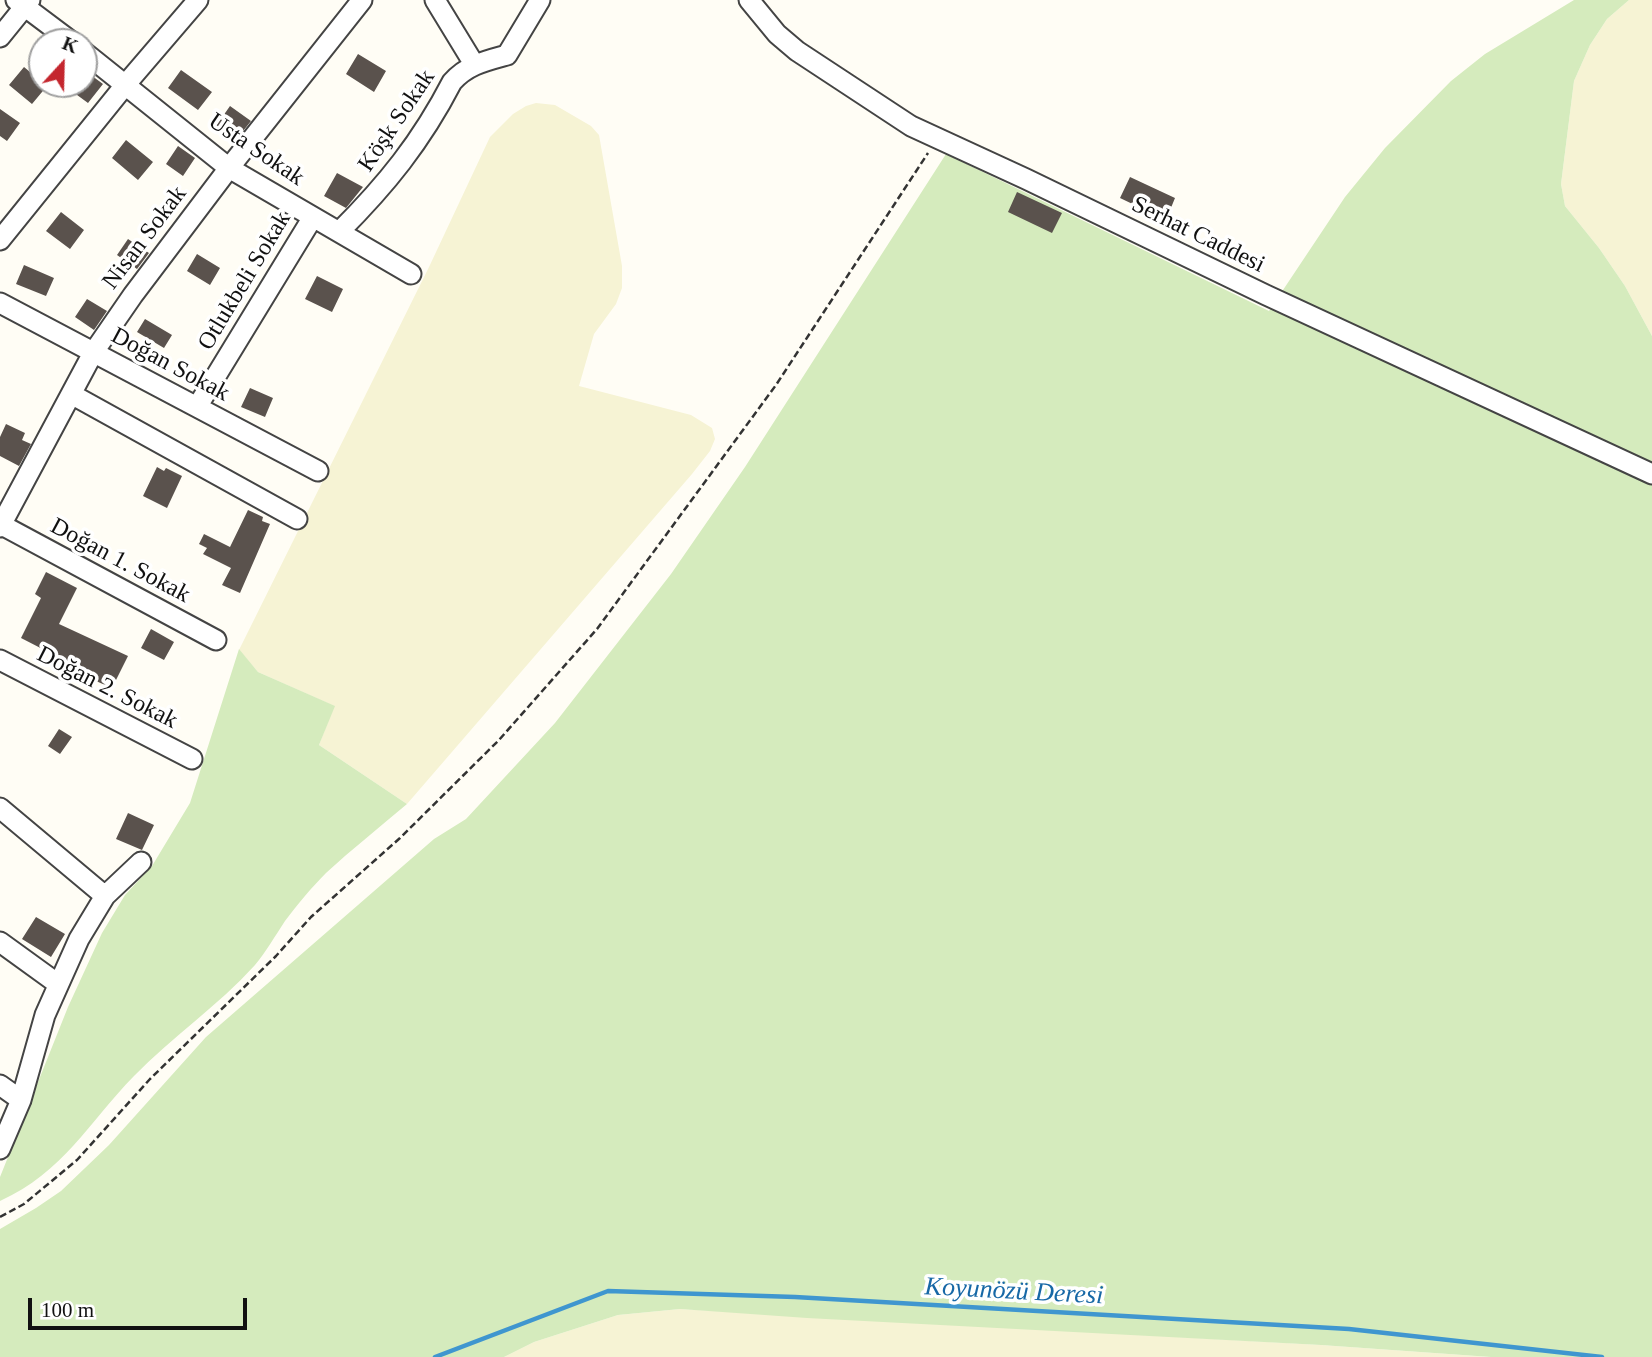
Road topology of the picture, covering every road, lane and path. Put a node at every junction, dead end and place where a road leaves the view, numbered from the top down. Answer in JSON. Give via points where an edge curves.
{"nodes":[{"id":1,"x":198,"y":0,"type":"edge"},
{"id":2,"x":362,"y":0,"type":"edge"},
{"id":3,"x":435,"y":0,"type":"edge"},
{"id":4,"x":540,"y":0,"type":"edge"},
{"id":5,"x":749,"y":0,"type":"edge"},
{"id":6,"x":24,"y":2,"type":"edge"},
{"id":7,"x":55,"y":28,"type":"edge"},
{"id":8,"x":0,"y":37,"type":"edge"},
{"id":9,"x":98,"y":63,"type":"edge"},
{"id":10,"x":474,"y":64,"type":"junction"},
{"id":11,"x":126,"y":84,"type":"junction"},
{"id":12,"x":937,"y":138,"type":"junction"},
{"id":13,"x":229,"y":168,"type":"junction"},
{"id":14,"x":313,"y":217,"type":"junction"},
{"id":15,"x":338,"y":232,"type":"junction"},
{"id":16,"x":0,"y":240,"type":"edge"},
{"id":17,"x":411,"y":274,"type":"dead end"},
{"id":18,"x":0,"y":303,"type":"edge"},
{"id":19,"x":93,"y":353,"type":"junction"},
{"id":20,"x":71,"y":394,"type":"junction"},
{"id":21,"x":197,"y":407,"type":"junction"},
{"id":22,"x":318,"y":471,"type":"dead end"},
{"id":23,"x":1652,"y":474,"type":"edge"},
{"id":24,"x":297,"y":519,"type":"dead end"},
{"id":25,"x":0,"y":526,"type":"edge"},
{"id":26,"x":216,"y":640,"type":"dead end"},
{"id":27,"x":0,"y":660,"type":"edge"},
{"id":28,"x":192,"y":759,"type":"dead end"},
{"id":29,"x":0,"y":808,"type":"edge"},
{"id":30,"x":141,"y":862,"type":"dead end"},
{"id":31,"x":105,"y":896,"type":"junction"},
{"id":32,"x":0,"y":942,"type":"edge"},
{"id":33,"x":58,"y":984,"type":"junction"},
{"id":34,"x":0,"y":1085,"type":"edge"},
{"id":35,"x":21,"y":1100,"type":"junction"},
{"id":36,"x":0,"y":1149,"type":"edge"},
{"id":37,"x":0,"y":1217,"type":"edge"}],
"edges":[{"from":1,"to":11,"type":"street"},
{"from":2,"to":13,"type":"street","name":"Nisan Sokak"},
{"from":3,"to":10,"type":"street"},
{"from":4,"to":10,"type":"street","name":"Köşk Sokak","via":[[507,55]]},
{"from":5,"to":12,"type":"street","name":"Serhat Caddesi","via":[[797,51],[911,126]]},
{"from":6,"to":7,"type":"street"},
{"from":6,"to":8,"type":"street"},
{"from":9,"to":11,"type":"street","name":"Usta Sokak"},
{"from":10,"to":15,"type":"street","name":"Köşk Sokak","via":[[452,82],[391,177]]},
{"from":11,"to":13,"type":"street","name":"Usta Sokak"},
{"from":11,"to":16,"type":"street"},
{"from":12,"to":23,"type":"street","name":"Serhat Caddesi"},
{"from":12,"to":37,"type":"path","via":[[776,385],[597,629],[499,740],[311,917],[150,1079],[77,1160],[32,1198]]},
{"from":13,"to":14,"type":"street","name":"Usta Sokak"},
{"from":13,"to":19,"type":"street","name":"Nisan Sokak"},
{"from":14,"to":15,"type":"street","name":"Usta Sokak"},
{"from":14,"to":21,"type":"street","name":"Otlukbeli Sokak"},
{"from":15,"to":17,"type":"street","name":"Usta Sokak"},
{"from":18,"to":19,"type":"street","name":"Doğan Sokak"},
{"from":19,"to":20,"type":"street","name":"Nisan Sokak"},
{"from":19,"to":21,"type":"street","name":"Doğan Sokak"},
{"from":20,"to":24,"type":"street"},
{"from":20,"to":25,"type":"street","name":"Nisan Sokak"},
{"from":21,"to":22,"type":"street","name":"Doğan Sokak"},
{"from":25,"to":26,"type":"street","name":"Doğan 1. Sokak"},
{"from":27,"to":28,"type":"street","name":"Doğan 2. Sokak"},
{"from":29,"to":31,"type":"street"},
{"from":30,"to":31,"type":"street"},
{"from":31,"to":33,"type":"street"},
{"from":32,"to":33,"type":"street"},
{"from":33,"to":35,"type":"street"},
{"from":34,"to":35,"type":"street"},
{"from":35,"to":36,"type":"street"}]}
